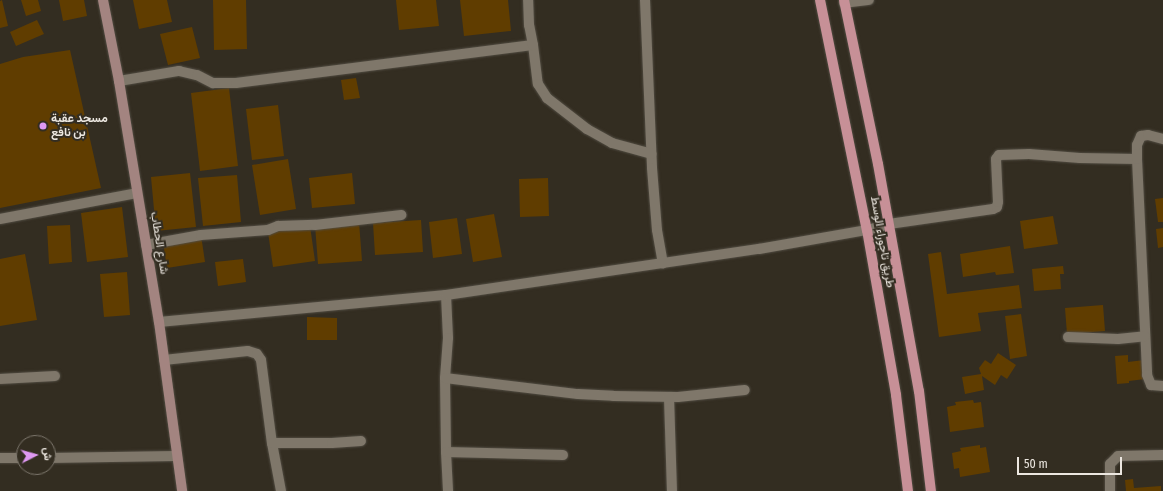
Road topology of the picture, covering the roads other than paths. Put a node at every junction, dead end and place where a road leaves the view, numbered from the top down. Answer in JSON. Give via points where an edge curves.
{"nodes":[{"id":1,"x":103,"y":0,"type":"edge"},
{"id":2,"x":528,"y":0,"type":"edge"},
{"id":3,"x":645,"y":0,"type":"edge"},
{"id":4,"x":820,"y":0,"type":"edge"},
{"id":5,"x":869,"y":0,"type":"edge"},
{"id":6,"x":844,"y":1,"type":"edge"},
{"id":7,"x":533,"y":44,"type":"junction"},
{"id":8,"x":119,"y":81,"type":"junction"},
{"id":9,"x":1163,"y":139,"type":"edge"},
{"id":10,"x":652,"y":154,"type":"junction"},
{"id":11,"x":1137,"y":159,"type":"junction"},
{"id":12,"x":137,"y":193,"type":"junction"},
{"id":13,"x":400,"y":215,"type":"dead end"},
{"id":14,"x":0,"y":219,"type":"edge"},
{"id":15,"x":889,"y":224,"type":"junction"},
{"id":16,"x":867,"y":230,"type":"junction"},
{"id":17,"x":146,"y":245,"type":"junction"},
{"id":18,"x":663,"y":263,"type":"junction"},
{"id":19,"x":446,"y":295,"type":"junction"},
{"id":20,"x":159,"y":322,"type":"junction"},
{"id":21,"x":1145,"y":336,"type":"junction"},
{"id":22,"x":1068,"y":337,"type":"dead end"},
{"id":23,"x":164,"y":360,"type":"junction"},
{"id":24,"x":55,"y":376,"type":"dead end"},
{"id":25,"x":445,"y":378,"type":"junction"},
{"id":26,"x":0,"y":379,"type":"edge"},
{"id":27,"x":1163,"y":386,"type":"edge"},
{"id":28,"x":745,"y":390,"type":"dead end"},
{"id":29,"x":669,"y":397,"type":"junction"},
{"id":30,"x":361,"y":441,"type":"dead end"},
{"id":31,"x":272,"y":443,"type":"junction"},
{"id":32,"x":446,"y":452,"type":"junction"},
{"id":33,"x":1163,"y":455,"type":"edge"},
{"id":34,"x":176,"y":456,"type":"junction"},
{"id":35,"x":563,"y":456,"type":"dead end"},
{"id":36,"x":0,"y":458,"type":"edge"},
{"id":37,"x":16,"y":458,"type":"edge"},
{"id":38,"x":56,"y":458,"type":"edge"},
{"id":39,"x":182,"y":491,"type":"edge"},
{"id":40,"x":281,"y":491,"type":"edge"},
{"id":41,"x":448,"y":491,"type":"edge"},
{"id":42,"x":672,"y":491,"type":"edge"},
{"id":43,"x":908,"y":491,"type":"edge"},
{"id":44,"x":931,"y":491,"type":"edge"},
{"id":45,"x":1110,"y":491,"type":"edge"}],
"edges":[{"from":1,"to":8,"type":"street","name":"شارع الحطاب"},
{"from":2,"to":7,"type":"street"},
{"from":3,"to":10,"type":"street"},
{"from":4,"to":16,"type":"main road","name":"طريق تاجوراء الوسط"},
{"from":5,"to":6,"type":"street"},
{"from":6,"to":15,"type":"main road"},
{"from":7,"to":8,"type":"street","via":[[236,83],[213,83],[197,75],[179,71]]},
{"from":7,"to":10,"type":"street","via":[[538,84],[547,98],[588,129],[612,143]]},
{"from":8,"to":12,"type":"street","name":"شارع الحطاب"},
{"from":9,"to":11,"type":"street","via":[[1141,136],[1137,145]]},
{"from":10,"to":18,"type":"street","via":[[657,230]]},
{"from":11,"to":15,"type":"street","via":[[999,155],[996,159],[997,207]]},
{"from":11,"to":21,"type":"street"},
{"from":12,"to":14,"type":"street"},
{"from":12,"to":17,"type":"street","name":"شارع الحطاب"},
{"from":13,"to":17,"type":"street","via":[[315,226],[278,226],[268,230],[201,236]]},
{"from":15,"to":16,"type":"street"},
{"from":15,"to":44,"type":"main road","via":[[920,391]]},
{"from":16,"to":18,"type":"street"},
{"from":16,"to":43,"type":"main road","name":"طريق تاجوراء الوسط","via":[[896,395]]},
{"from":17,"to":20,"type":"street","name":"شارع الحطاب"},
{"from":18,"to":19,"type":"street"},
{"from":19,"to":20,"type":"street"},
{"from":19,"to":25,"type":"street","via":[[448,338]]},
{"from":20,"to":23,"type":"street","name":"شارع الحطاب"},
{"from":21,"to":22,"type":"street","via":[[1118,339]]},
{"from":21,"to":27,"type":"street","via":[[1148,382],[1151,385]]},
{"from":23,"to":31,"type":"street","via":[[254,352],[261,360]]},
{"from":23,"to":34,"type":"street","name":"شارع الحطاب"},
{"from":24,"to":26,"type":"street"},
{"from":25,"to":29,"type":"street","via":[[578,394]]},
{"from":25,"to":32,"type":"street"},
{"from":28,"to":29,"type":"street"},
{"from":29,"to":42,"type":"street"},
{"from":30,"to":31,"type":"street"},
{"from":31,"to":40,"type":"street"},
{"from":32,"to":35,"type":"street"},
{"from":32,"to":41,"type":"street"},
{"from":33,"to":45,"type":"street","via":[[1118,456],[1110,464]]},
{"from":34,"to":38,"type":"street"},
{"from":34,"to":39,"type":"street","name":"شارع الحطاب"},
{"from":36,"to":37,"type":"street"}]}
